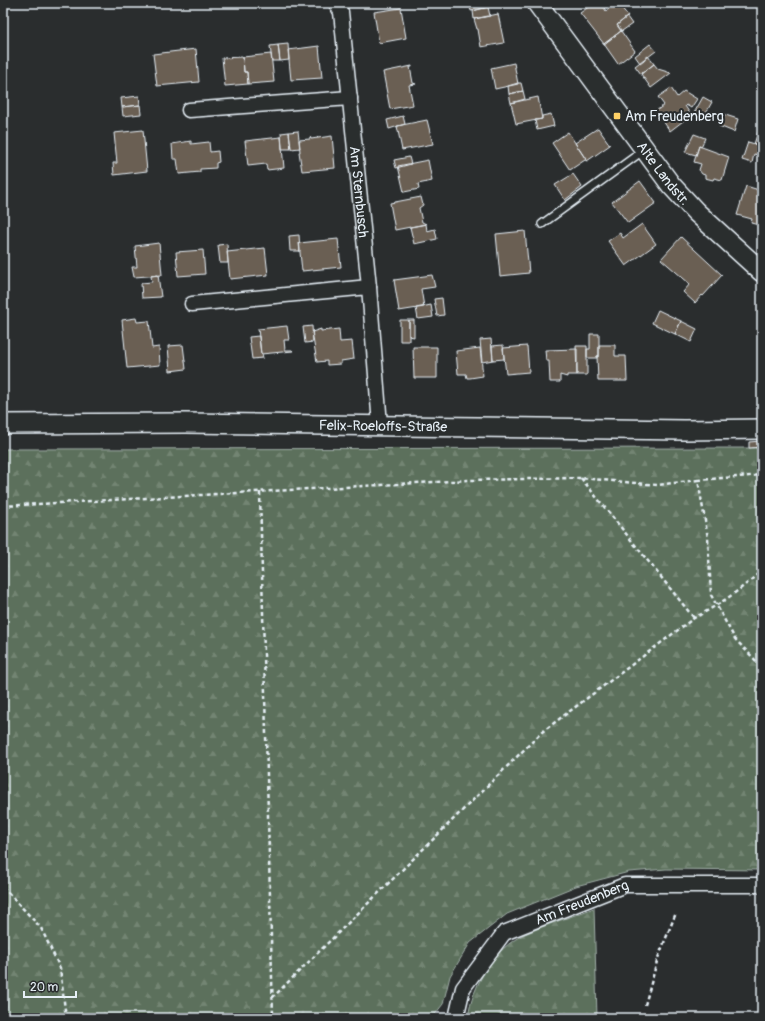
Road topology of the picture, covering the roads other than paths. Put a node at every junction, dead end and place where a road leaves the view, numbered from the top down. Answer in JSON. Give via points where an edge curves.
{"nodes":[{"id":1,"x":336,"y":3,"type":"edge"},
{"id":2,"x":537,"y":3,"type":"edge"},
{"id":3,"x":350,"y":98,"type":"junction"},
{"id":4,"x":189,"y":110,"type":"dead end"},
{"id":5,"x":646,"y":149,"type":"junction"},
{"id":6,"x":542,"y":224,"type":"dead end"},
{"id":7,"x":762,"y":272,"type":"edge"},
{"id":8,"x":370,"y":287,"type":"junction"},
{"id":9,"x":192,"y":304,"type":"dead end"},
{"id":10,"x":3,"y":424,"type":"edge"},
{"id":11,"x":380,"y":425,"type":"junction"},
{"id":12,"x":762,"y":429,"type":"edge"},
{"id":13,"x":762,"y":885,"type":"edge"},
{"id":14,"x":456,"y":1018,"type":"edge"}],
"edges":[{"from":1,"to":3,"type":"street","name":"Am Sternbusch","via":[[341,12]]},
{"from":2,"to":5,"type":"street","name":"Alte Landstr."},
{"from":3,"to":4,"type":"street"},
{"from":3,"to":8,"type":"street","name":"Am Sternbusch"},
{"from":5,"to":6,"type":"lane"},
{"from":5,"to":7,"type":"street","name":"Alte Landstr.","via":[[671,185],[696,212]]},
{"from":8,"to":9,"type":"street"},
{"from":8,"to":11,"type":"street","name":"Am Sternbusch"},
{"from":10,"to":11,"type":"street","name":"Felix-Roeloffs-Straße"},
{"from":11,"to":12,"type":"street","name":"Felix-Roeloffs-Straße"},
{"from":13,"to":14,"type":"street","name":"Am Freudenberg","via":[[624,885],[504,933],[463,988]]}]}
